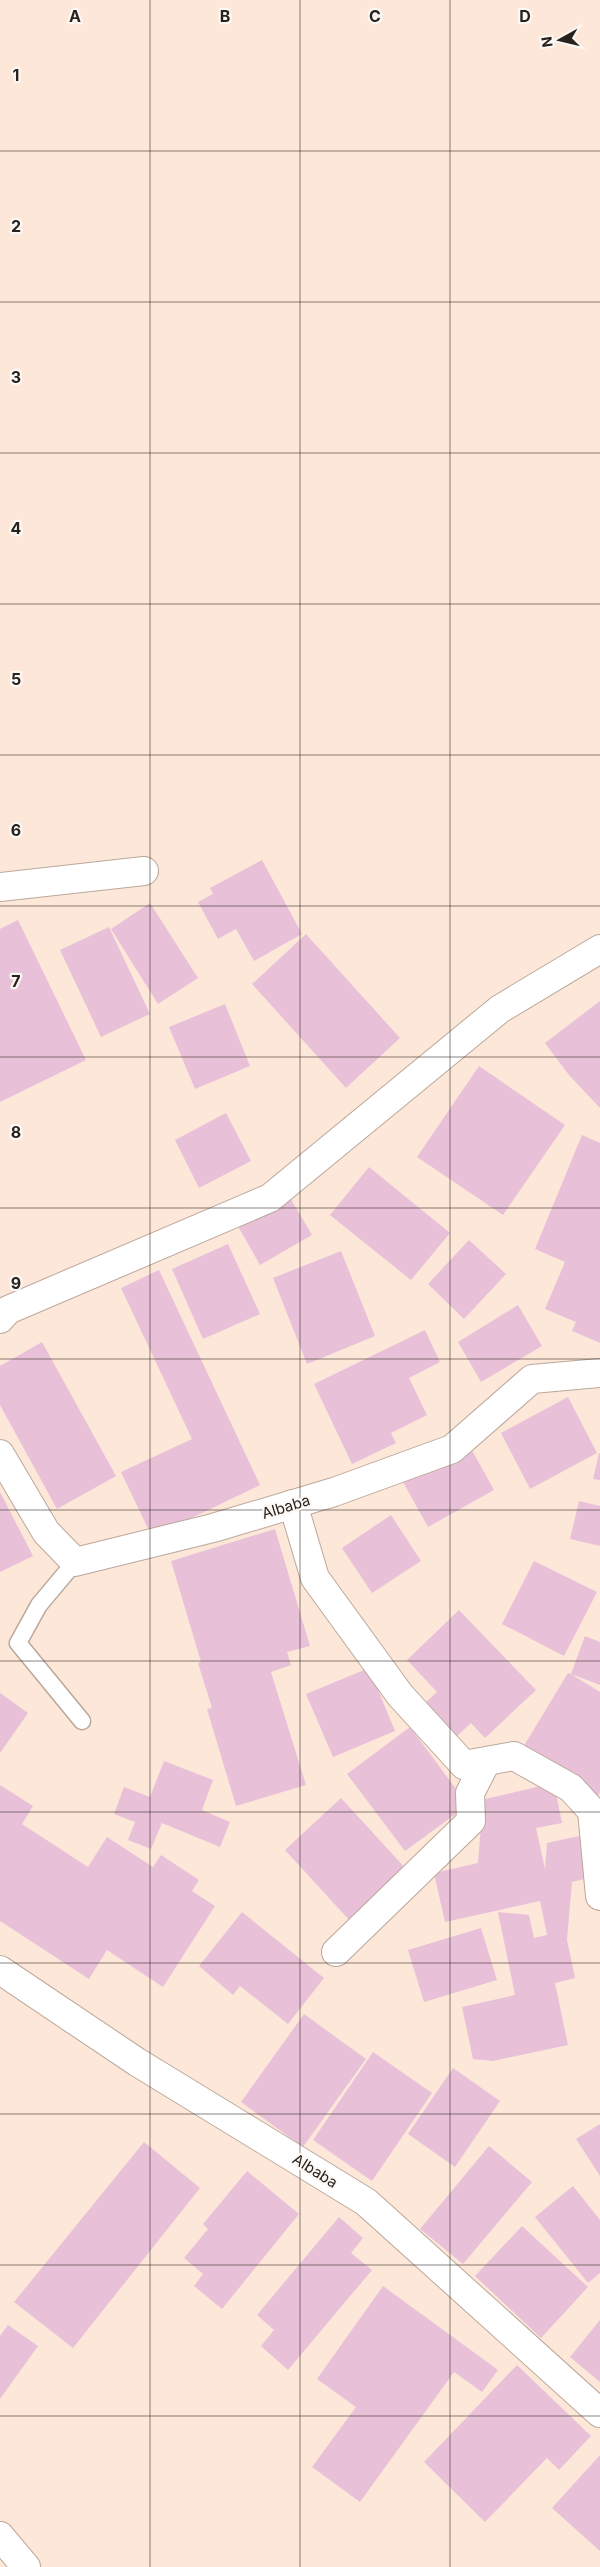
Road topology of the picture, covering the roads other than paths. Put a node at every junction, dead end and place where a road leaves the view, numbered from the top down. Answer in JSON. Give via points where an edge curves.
{"nodes":[{"id":1,"x":144,"y":871,"type":"dead end"},
{"id":2,"x":0,"y":887,"type":"edge"},
{"id":3,"x":600,"y":949,"type":"edge"},
{"id":4,"x":0,"y":1319,"type":"edge"},
{"id":5,"x":600,"y":1373,"type":"edge"},
{"id":6,"x":0,"y":1454,"type":"edge"},
{"id":7,"x":293,"y":1504,"type":"junction"},
{"id":8,"x":75,"y":1562,"type":"junction"},
{"id":9,"x":82,"y":1721,"type":"dead end"},
{"id":10,"x":486,"y":1762,"type":"junction"},
{"id":11,"x":600,"y":1896,"type":"edge"},
{"id":12,"x":336,"y":1952,"type":"dead end"},
{"id":13,"x":0,"y":1970,"type":"edge"},
{"id":14,"x":600,"y":2412,"type":"edge"},
{"id":15,"x":0,"y":2536,"type":"edge"},
{"id":16,"x":26,"y":2567,"type":"edge"}],
"edges":[{"from":1,"to":2,"type":"street"},
{"from":3,"to":4,"type":"street","via":[[500,1009],[270,1198],[8,1310]]},
{"from":5,"to":7,"type":"street","name":"Albaba","via":[[532,1379],[452,1449]]},
{"from":6,"to":8,"type":"street","via":[[46,1532]]},
{"from":7,"to":8,"type":"street","name":"Albaba","via":[[213,1528]]},
{"from":7,"to":10,"type":"street","via":[[315,1578],[400,1695],[464,1766]]},
{"from":8,"to":9,"type":"lane","via":[[39,1605],[18,1643]]},
{"from":10,"to":11,"type":"street","via":[[514,1756],[571,1788],[592,1811]]},
{"from":10,"to":12,"type":"street","via":[[470,1794],[471,1821]]},
{"from":13,"to":14,"type":"street","name":"Albaba","via":[[137,2062],[366,2202]]},
{"from":15,"to":16,"type":"street"}]}
